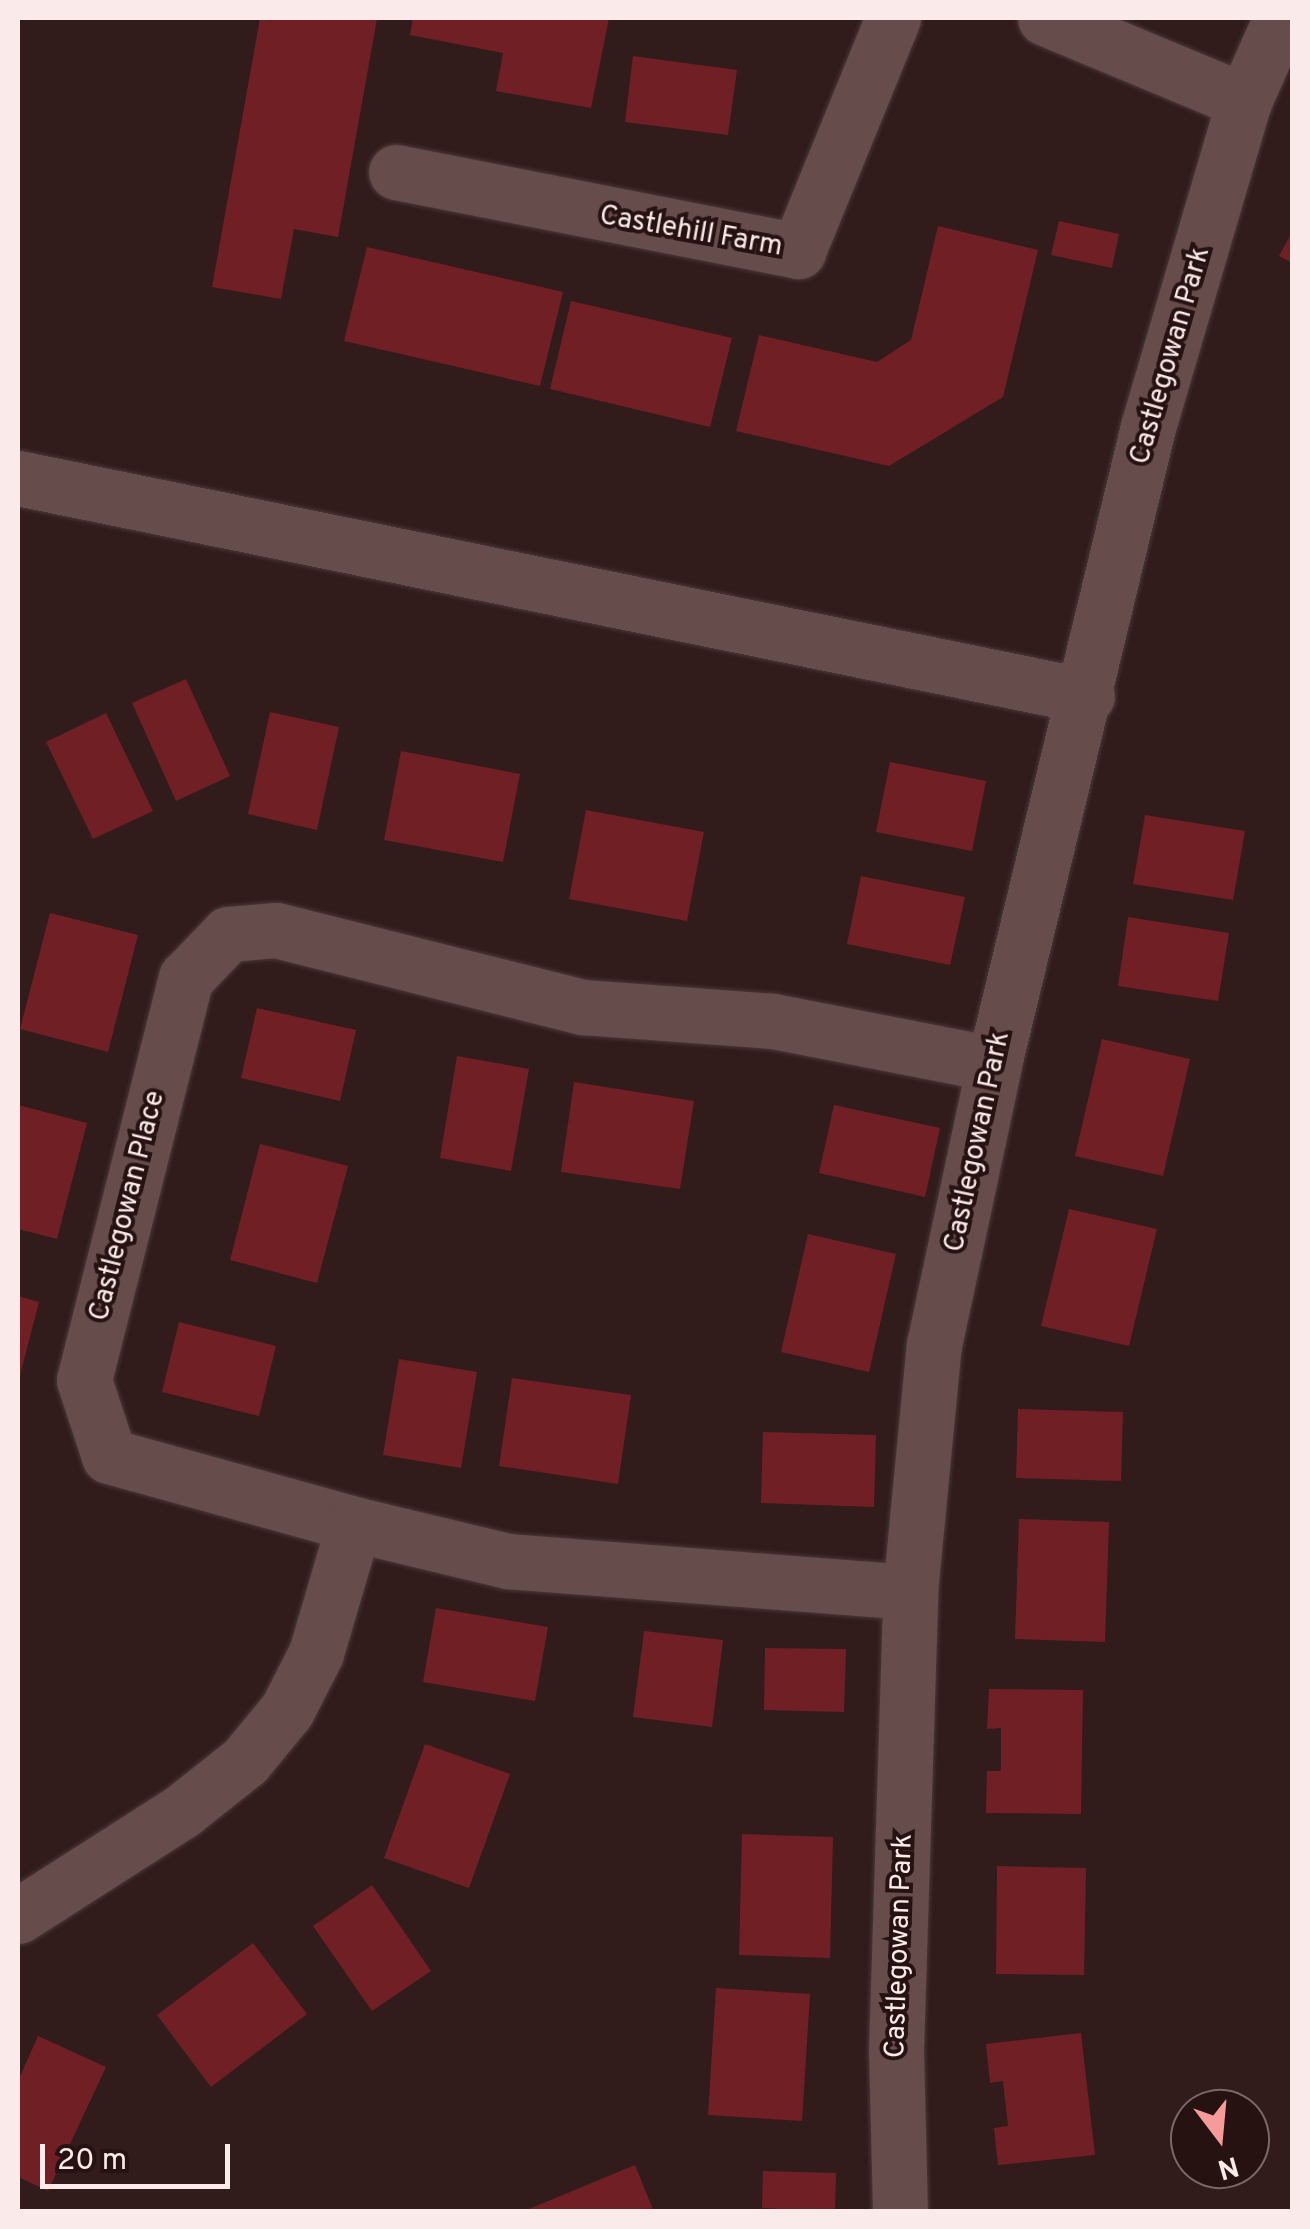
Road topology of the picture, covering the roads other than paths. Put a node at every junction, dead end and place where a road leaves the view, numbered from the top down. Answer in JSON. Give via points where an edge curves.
{"nodes":[{"id":1,"x":894,"y":18,"type":"edge"},
{"id":2,"x":1044,"y":18,"type":"edge"},
{"id":3,"x":1281,"y":18,"type":"edge"},
{"id":4,"x":1244,"y":101,"type":"junction"},
{"id":5,"x":396,"y":172,"type":"dead end"},
{"id":6,"x":18,"y":478,"type":"edge"},
{"id":7,"x":1087,"y":696,"type":"junction"},
{"id":8,"x":994,"y":1064,"type":"junction"},
{"id":9,"x":354,"y":1524,"type":"junction"},
{"id":10,"x":910,"y":1592,"type":"junction"},
{"id":11,"x":18,"y":1916,"type":"edge"},
{"id":12,"x":900,"y":2212,"type":"edge"}],
"edges":[{"from":1,"to":5,"type":"street","name":"Castlehill Farm","via":[[798,251]]},
{"from":2,"to":4,"type":"street"},
{"from":3,"to":4,"type":"street","name":"Castlegowan Park"},
{"from":4,"to":7,"type":"street","name":"Castlegowan Park","via":[[1148,427]]},
{"from":6,"to":7,"type":"street"},
{"from":7,"to":8,"type":"street","name":"Castlegowan Park"},
{"from":8,"to":9,"type":"street","name":"Castlegowan Place","via":[[773,1021],[583,1007],[276,930],[228,934],[186,978],[84,1380],[109,1456]]},
{"from":8,"to":10,"type":"street","name":"Castlegowan Park","via":[[934,1345]]},
{"from":9,"to":10,"type":"street","name":"Castlegowan Place","via":[[508,1561]]},
{"from":9,"to":11,"type":"street","via":[[316,1653],[287,1710],[246,1760],[182,1811]]},
{"from":10,"to":12,"type":"street","name":"Castlegowan Park","via":[[896,2050]]}]}
